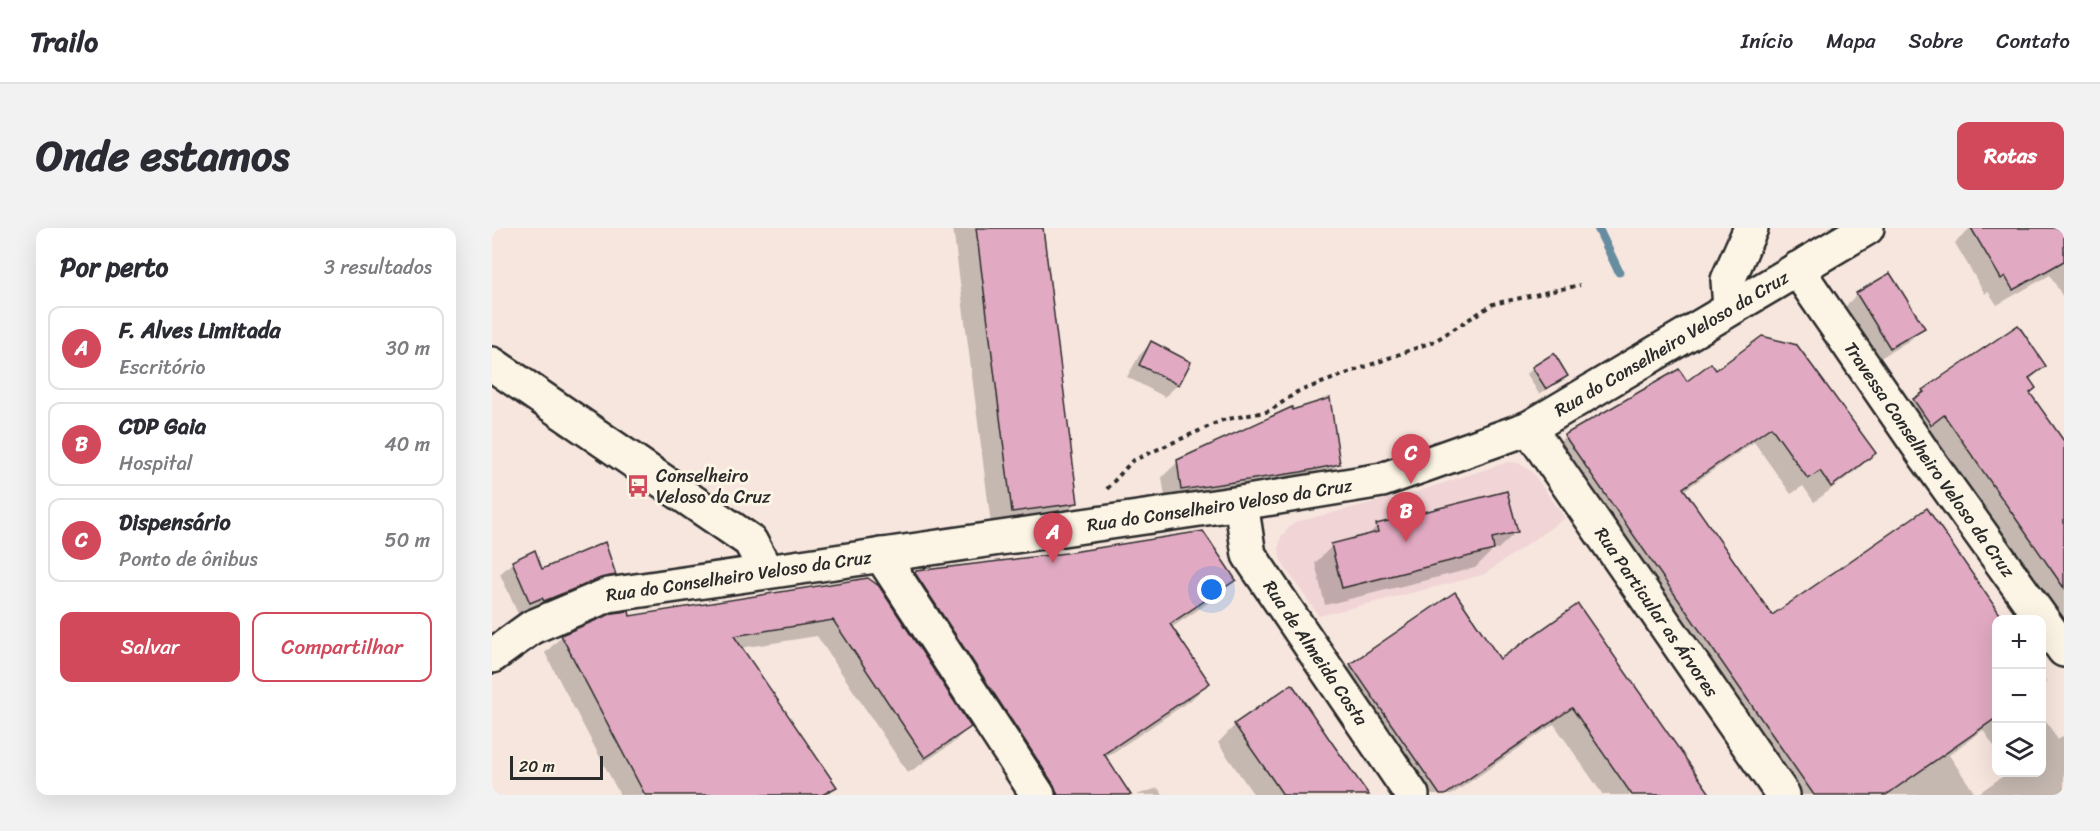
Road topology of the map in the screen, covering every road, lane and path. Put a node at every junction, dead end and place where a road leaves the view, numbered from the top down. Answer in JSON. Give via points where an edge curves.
{"nodes":[{"id":1,"x":1867,"y":228,"type":"edge"},
{"id":2,"x":1745,"y":240,"type":"edge"},
{"id":3,"x":1797,"y":269,"type":"junction"},
{"id":4,"x":1580,"y":285,"type":"dead end"},
{"id":5,"x":1730,"y":308,"type":"junction"},
{"id":6,"x":492,"y":364,"type":"edge"},
{"id":7,"x":1529,"y":428,"type":"junction"},
{"id":8,"x":1241,"y":503,"type":"junction"},
{"id":9,"x":1109,"y":522,"type":"junction"},
{"id":10,"x":881,"y":555,"type":"junction"},
{"id":11,"x":766,"y":571,"type":"junction"},
{"id":12,"x":2064,"y":650,"type":"edge"},
{"id":13,"x":492,"y":656,"type":"edge"},
{"id":14,"x":1038,"y":795,"type":"edge"},
{"id":15,"x":1412,"y":795,"type":"edge"},
{"id":16,"x":1783,"y":795,"type":"edge"}],
"edges":[{"from":1,"to":3,"type":"street","name":"Rua do Conselheiro Veloso da Cruz"},
{"from":2,"to":5,"type":"street","via":[[1728,280]]},
{"from":3,"to":5,"type":"street","name":"Rua do Conselheiro Veloso da Cruz"},
{"from":3,"to":12,"type":"street","name":"Travessa Conselheiro Veloso da Cruz"},
{"from":4,"to":9,"type":"path","via":[[1493,304],[1435,341],[1297,392],[1270,411],[1223,420],[1132,461],[1105,491]]},
{"from":5,"to":7,"type":"street","name":"Rua do Conselheiro Veloso da Cruz"},
{"from":6,"to":11,"type":"street","via":[[750,541]]},
{"from":7,"to":8,"type":"street","name":"Rua do Conselheiro Veloso da Cruz","via":[[1382,480]]},
{"from":7,"to":16,"type":"street","name":"Rua Particular as Árvores"},
{"from":8,"to":9,"type":"street","name":"Rua do Conselheiro Veloso da Cruz"},
{"from":8,"to":15,"type":"street","name":"Rua de Almeida Costa","via":[[1249,555]]},
{"from":9,"to":10,"type":"street","name":"Rua do Conselheiro Veloso da Cruz"},
{"from":10,"to":11,"type":"street","name":"Rua do Conselheiro Veloso da Cruz"},
{"from":10,"to":14,"type":"street"},
{"from":11,"to":13,"type":"street","name":"Rua do Conselheiro Veloso da Cruz","via":[[608,596],[532,627]]}]}
